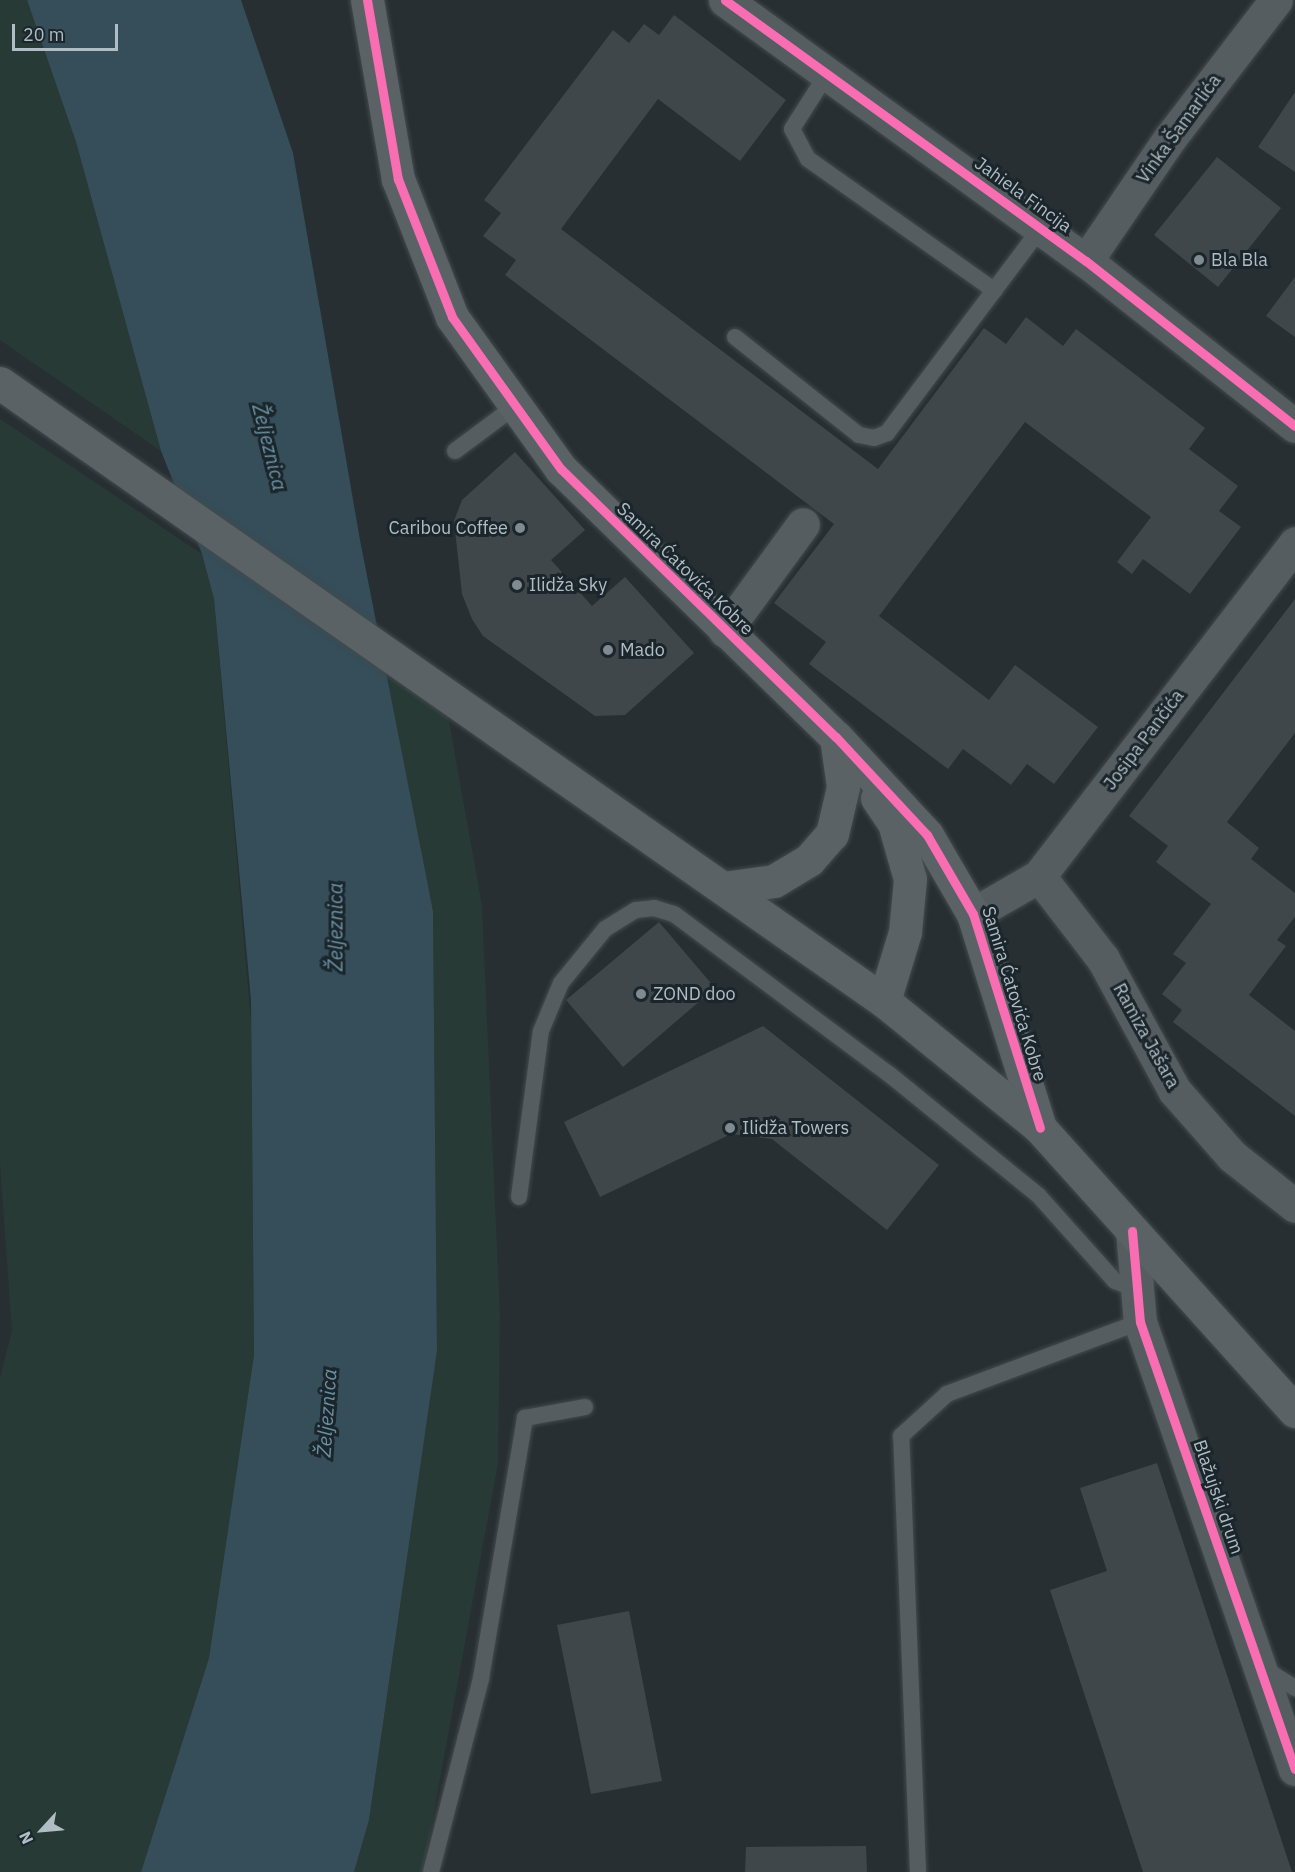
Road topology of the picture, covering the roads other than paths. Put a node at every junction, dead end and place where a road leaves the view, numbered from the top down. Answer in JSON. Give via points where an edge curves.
{"nodes":[{"id":1,"x":367,"y":0,"type":"edge"},
{"id":2,"x":725,"y":0,"type":"edge"},
{"id":3,"x":1276,"y":0,"type":"edge"},
{"id":4,"x":827,"y":74,"type":"junction"},
{"id":5,"x":1041,"y":228,"type":"junction"},
{"id":6,"x":1086,"y":261,"type":"junction"},
{"id":7,"x":994,"y":290,"type":"junction"},
{"id":8,"x":735,"y":337,"type":"dead end"},
{"id":9,"x":0,"y":383,"type":"edge"},
{"id":10,"x":514,"y":407,"type":"junction"},
{"id":11,"x":1295,"y":426,"type":"edge"},
{"id":12,"x":455,"y":451,"type":"dead end"},
{"id":13,"x":803,"y":524,"type":"dead end"},
{"id":14,"x":1295,"y":543,"type":"edge"},
{"id":15,"x":725,"y":631,"type":"junction"},
{"id":16,"x":836,"y":737,"type":"junction"},
{"id":17,"x":1039,"y":876,"type":"junction"},
{"id":18,"x":723,"y":888,"type":"junction"},
{"id":19,"x":973,"y":914,"type":"junction"},
{"id":20,"x":884,"y":1001,"type":"junction"},
{"id":21,"x":1040,"y":1128,"type":"junction"},
{"id":22,"x":519,"y":1197,"type":"dead end"},
{"id":23,"x":1295,"y":1206,"type":"edge"},
{"id":24,"x":1132,"y":1231,"type":"junction"},
{"id":25,"x":1136,"y":1289,"type":"junction"},
{"id":26,"x":1140,"y":1322,"type":"junction"},
{"id":27,"x":585,"y":1407,"type":"dead end"},
{"id":28,"x":1295,"y":1411,"type":"edge"},
{"id":29,"x":1259,"y":1666,"type":"junction"},
{"id":30,"x":1295,"y":1688,"type":"edge"},
{"id":31,"x":1295,"y":1769,"type":"edge"},
{"id":32,"x":431,"y":1872,"type":"edge"},
{"id":33,"x":918,"y":1872,"type":"edge"}],
"edges":[{"from":1,"to":10,"type":"main road","name":"Samira Ćatovića Kobre","via":[[398,180],[418,243],[452,317]]},
{"from":2,"to":4,"type":"street","name":"Jahiela Fincija"},
{"from":3,"to":6,"type":"street","name":"Vinka Šamarlića","via":[[1170,138]]},
{"from":4,"to":5,"type":"street","name":"Jahiela Fincija"},
{"from":4,"to":7,"type":"lane","via":[[792,129],[808,159]]},
{"from":5,"to":6,"type":"street","name":"Jahiela Fincija"},
{"from":5,"to":7,"type":"lane"},
{"from":6,"to":11,"type":"street","name":"Jahiela Fincija"},
{"from":7,"to":8,"type":"lane","via":[[886,433],[874,438],[859,435]]},
{"from":9,"to":18,"type":"main road","name":"Samira Ćatovića Kobre"},
{"from":10,"to":12,"type":"lane"},
{"from":10,"to":15,"type":"main road","name":"Samira Ćatovića Kobre","via":[[561,469]]},
{"from":13,"to":15,"type":"street"},
{"from":14,"to":17,"type":"street","name":"Josipa Pančića"},
{"from":15,"to":16,"type":"main road","name":"Samira Ćatovića Kobre"},
{"from":16,"to":18,"type":"main road","via":[[843,788],[832,834],[809,861],[774,881]]},
{"from":16,"to":19,"type":"main road","name":"Samira Ćatovića Kobre","via":[[927,835]]},
{"from":16,"to":20,"type":"main road","via":[[894,823],[910,879],[905,932]]},
{"from":17,"to":19,"type":"street","name":"Josipa Pančića"},
{"from":17,"to":23,"type":"street","name":"Ramiza Jašara","via":[[1103,959],[1174,1090],[1232,1156]]},
{"from":18,"to":20,"type":"main road","name":"Samira Ćatovića Kobre"},
{"from":19,"to":21,"type":"main road","name":"Samira Ćatovića Kobre"},
{"from":20,"to":21,"type":"main road","name":"Samira Ćatovića Kobre"},
{"from":21,"to":24,"type":"main road","name":"Samira Ćatovića Kobre"},
{"from":22,"to":25,"type":"lane","via":[[540,1030],[561,983],[605,929],[636,910],[654,908],[674,914],[889,1074],[1038,1195],[1115,1281]]},
{"from":24,"to":25,"type":"street","name":"Blažujski drum"},
{"from":24,"to":28,"type":"main road","name":"Samira Ćatovića Kobre"},
{"from":25,"to":26,"type":"street","name":"Blažujski drum"},
{"from":26,"to":29,"type":"street","name":"Blažujski drum"},
{"from":26,"to":33,"type":"lane","via":[[947,1394],[901,1436]]},
{"from":27,"to":32,"type":"lane","via":[[525,1418],[482,1678]]},
{"from":29,"to":30,"type":"lane"},
{"from":29,"to":31,"type":"street","name":"Blažujski drum"}]}
